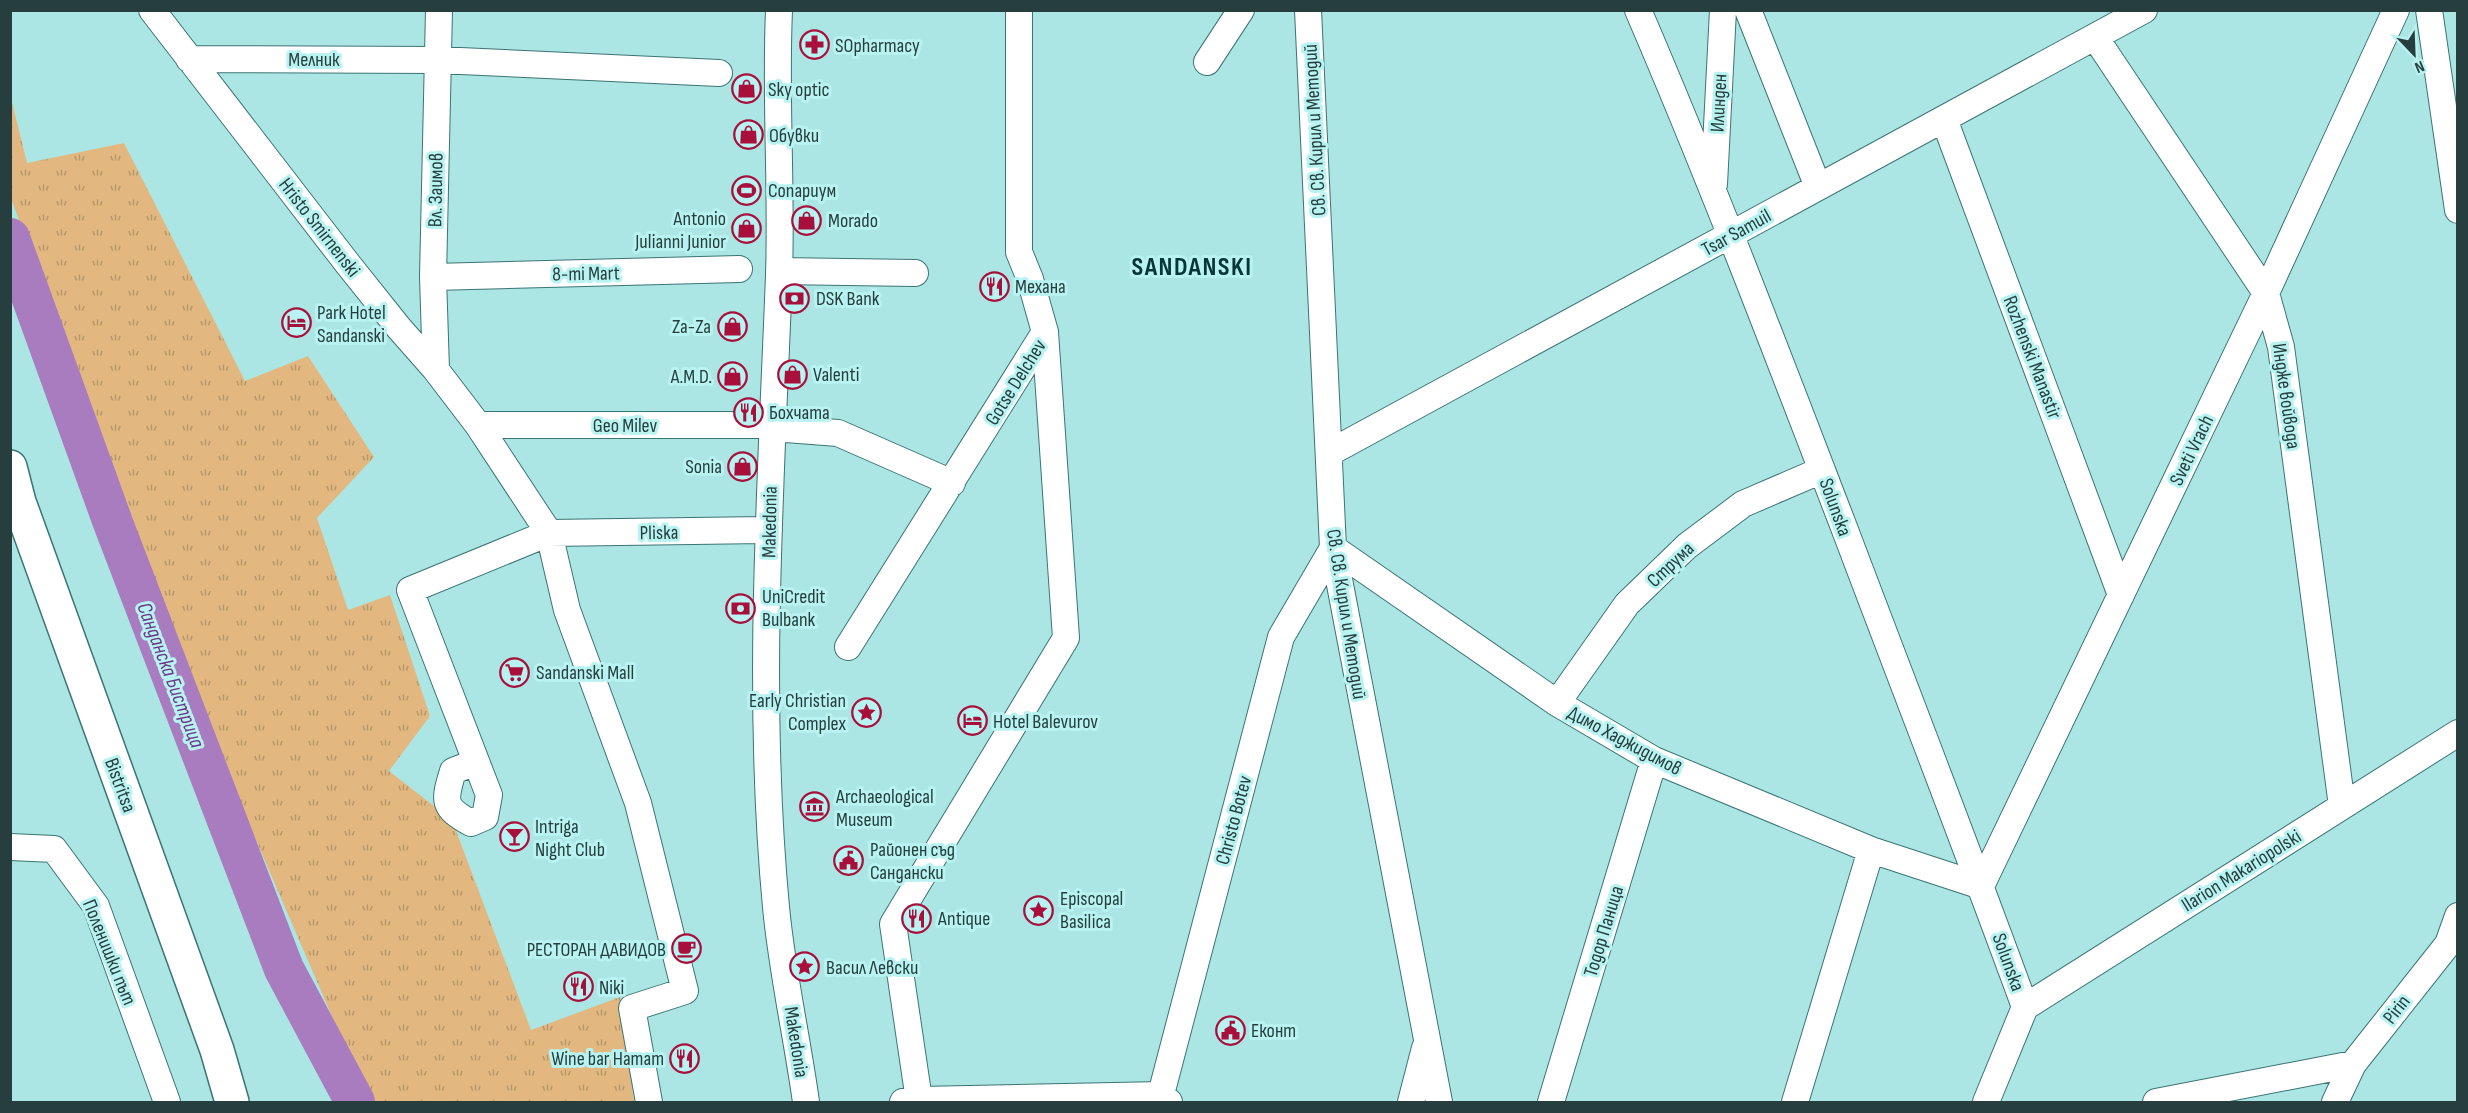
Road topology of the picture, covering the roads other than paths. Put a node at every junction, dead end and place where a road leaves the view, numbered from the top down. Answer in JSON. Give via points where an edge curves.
{"nodes":[{"id":1,"x":152,"y":10,"type":"edge"},
{"id":2,"x":439,"y":10,"type":"edge"},
{"id":3,"x":779,"y":10,"type":"edge"},
{"id":4,"x":1019,"y":10,"type":"edge"},
{"id":5,"x":1241,"y":10,"type":"edge"},
{"id":6,"x":1308,"y":10,"type":"edge"},
{"id":7,"x":1638,"y":10,"type":"edge"},
{"id":8,"x":1723,"y":10,"type":"edge"},
{"id":9,"x":1748,"y":10,"type":"edge"},
{"id":10,"x":2144,"y":10,"type":"edge"},
{"id":11,"x":2396,"y":10,"type":"edge"},
{"id":12,"x":2429,"y":10,"type":"edge"},
{"id":13,"x":2094,"y":37,"type":"junction"},
{"id":14,"x":189,"y":59,"type":"junction"},
{"id":15,"x":438,"y":60,"type":"junction"},
{"id":16,"x":1207,"y":62,"type":"dead end"},
{"id":17,"x":719,"y":73,"type":"dead end"},
{"id":18,"x":1944,"y":119,"type":"junction"},
{"id":19,"x":1818,"y":187,"type":"junction"},
{"id":20,"x":1713,"y":196,"type":"junction"},
{"id":21,"x":2457,"y":210,"type":"edge"},
{"id":22,"x":1730,"y":235,"type":"junction"},
{"id":23,"x":739,"y":269,"type":"dead end"},
{"id":24,"x":779,"y":271,"type":"junction"},
{"id":25,"x":915,"y":273,"type":"dead end"},
{"id":26,"x":434,"y":277,"type":"junction"},
{"id":27,"x":2266,"y":293,"type":"junction"},
{"id":28,"x":1046,"y":332,"type":"junction"},
{"id":29,"x":436,"y":370,"type":"junction"},
{"id":30,"x":477,"y":425,"type":"junction"},
{"id":31,"x":779,"y":427,"type":"junction"},
{"id":32,"x":1329,"y":453,"type":"junction"},
{"id":33,"x":10,"y":467,"type":"edge"},
{"id":34,"x":1822,"y":470,"type":"junction"},
{"id":35,"x":952,"y":483,"type":"junction"},
{"id":36,"x":769,"y":530,"type":"junction"},
{"id":37,"x":549,"y":533,"type":"junction"},
{"id":38,"x":1333,"y":548,"type":"junction"},
{"id":39,"x":2121,"y":595,"type":"junction"},
{"id":40,"x":848,"y":647,"type":"dead end"},
{"id":41,"x":1557,"y":703,"type":"junction"},
{"id":42,"x":2457,"y":733,"type":"edge"},
{"id":43,"x":1654,"y":760,"type":"junction"},
{"id":44,"x":476,"y":762,"type":"dead end"},
{"id":45,"x":2342,"y":806,"type":"junction"},
{"id":46,"x":10,"y":846,"type":"edge"},
{"id":47,"x":1870,"y":850,"type":"junction"},
{"id":48,"x":1981,"y":886,"type":"junction"},
{"id":49,"x":2457,"y":916,"type":"edge"},
{"id":50,"x":2025,"y":1007,"type":"junction"},
{"id":51,"x":1426,"y":1041,"type":"junction"},
{"id":52,"x":2353,"y":1064,"type":"junction"},
{"id":53,"x":1163,"y":1100,"type":"edge"},
{"id":54,"x":910,"y":1101,"type":"edge"},
{"id":55,"x":167,"y":1102,"type":"edge"},
{"id":56,"x":232,"y":1102,"type":"edge"},
{"id":57,"x":649,"y":1102,"type":"edge"},
{"id":58,"x":806,"y":1102,"type":"edge"},
{"id":59,"x":1411,"y":1102,"type":"edge"},
{"id":60,"x":1439,"y":1102,"type":"edge"},
{"id":61,"x":1551,"y":1102,"type":"edge"},
{"id":62,"x":1795,"y":1102,"type":"edge"},
{"id":63,"x":1986,"y":1102,"type":"edge"},
{"id":64,"x":2156,"y":1102,"type":"edge"},
{"id":65,"x":2336,"y":1102,"type":"edge"}],
"edges":[{"from":1,"to":14,"type":"street","name":"Hristo Smirnenski"},
{"from":2,"to":15,"type":"street","name":"Вл. Заимов"},
{"from":3,"to":24,"type":"street","name":"Makedonia"},
{"from":4,"to":28,"type":"street","name":"Gotse Delchev","via":[[1019,252]]},
{"from":5,"to":16,"type":"street"},
{"from":6,"to":32,"type":"street","name":"Св. Св. Кирил и Методий"},
{"from":7,"to":20,"type":"street","name":"Solunska"},
{"from":8,"to":20,"type":"street","name":"Илинден"},
{"from":9,"to":19,"type":"street"},
{"from":10,"to":13,"type":"street","name":"Tsar Samuil"},
{"from":11,"to":27,"type":"street","name":"Sveti Vrach"},
{"from":12,"to":21,"type":"street"},
{"from":13,"to":18,"type":"street","name":"Tsar Samuil"},
{"from":13,"to":27,"type":"street","name":"Индже войвода"},
{"from":14,"to":15,"type":"street","name":"Мелник"},
{"from":14,"to":29,"type":"street","name":"Hristo Smirnenski","via":[[369,291]]},
{"from":15,"to":17,"type":"street","name":"Мелник"},
{"from":15,"to":26,"type":"street","name":"Вл. Заимов"},
{"from":18,"to":19,"type":"street","name":"Tsar Samuil"},
{"from":18,"to":39,"type":"street","name":"Rozhenski Manastir"},
{"from":19,"to":22,"type":"street","name":"Tsar Samuil"},
{"from":20,"to":22,"type":"street","name":"Solunska"},
{"from":22,"to":32,"type":"street","name":"Tsar Samuil"},
{"from":22,"to":34,"type":"street","name":"Solunska"},
{"from":23,"to":26,"type":"street","name":"8-mi Mart"},
{"from":24,"to":25,"type":"street"},
{"from":24,"to":31,"type":"street","name":"Makedonia"},
{"from":26,"to":29,"type":"street","name":"Вл. Заимов"},
{"from":27,"to":39,"type":"street","name":"Sveti Vrach"},
{"from":27,"to":45,"type":"street","name":"Индже войвода","via":[[2281,347]]},
{"from":28,"to":35,"type":"street","name":"Gotse Delchev"},
{"from":28,"to":54,"type":"street","via":[[1066,638],[893,924]]},
{"from":29,"to":30,"type":"street","name":"Hristo Smirnenski"},
{"from":30,"to":31,"type":"street","name":"Geo Milev"},
{"from":30,"to":37,"type":"street","name":"Hristo Smirnenski"},
{"from":31,"to":35,"type":"street","name":"Geo Milev","via":[[838,433]]},
{"from":31,"to":36,"type":"street","name":"Makedonia"},
{"from":32,"to":38,"type":"street","name":"Св. Св. Кирил и Методий"},
{"from":33,"to":56,"type":"street","name":"Bistritsa","via":[[19,502],[217,1050]]},
{"from":34,"to":41,"type":"street","name":"Струма","via":[[1743,504],[1687,546],[1628,604]]},
{"from":34,"to":48,"type":"street","name":"Solunska"},
{"from":35,"to":40,"type":"street","name":"Gotse Delchev"},
{"from":36,"to":37,"type":"street","name":"Pliska"},
{"from":36,"to":58,"type":"street","name":"Makedonia","via":[[765,748],[776,909]]},
{"from":37,"to":44,"type":"street","via":[[410,590]]},
{"from":37,"to":57,"type":"street","via":[[567,610],[638,803],[685,991],[632,1008]]},
{"from":38,"to":41,"type":"street","name":"Димо Хаджидимов"},
{"from":38,"to":51,"type":"street","name":"Св. Св. Кирил и Методий"},
{"from":38,"to":53,"type":"street","name":"Christo Botev","via":[[1281,637]]},
{"from":39,"to":48,"type":"street","name":"Sveti Vrach"},
{"from":41,"to":43,"type":"street","name":"Димо Хаджидимов"},
{"from":42,"to":45,"type":"street","name":"Ilarion Makariopolski"},
{"from":43,"to":47,"type":"street","name":"Димо Хаджидимов"},
{"from":43,"to":61,"type":"street","name":"Тодор Паница"},
{"from":45,"to":50,"type":"street","name":"Ilarion Makariopolski"},
{"from":46,"to":55,"type":"street","name":"Поленишки път","via":[[54,849],[96,906]]},
{"from":47,"to":48,"type":"street","name":"Димо Хаджидимов"},
{"from":47,"to":62,"type":"street"},
{"from":48,"to":50,"type":"street","name":"Solunska"},
{"from":49,"to":52,"type":"street","name":"Pirin","via":[[2448,944]]},
{"from":50,"to":63,"type":"street"},
{"from":51,"to":59,"type":"street"},
{"from":51,"to":60,"type":"street","name":"Св. Св. Кирил и Методий"},
{"from":52,"to":64,"type":"street"},
{"from":52,"to":65,"type":"street","name":"Pirin"},
{"from":53,"to":54,"type":"street"}]}
